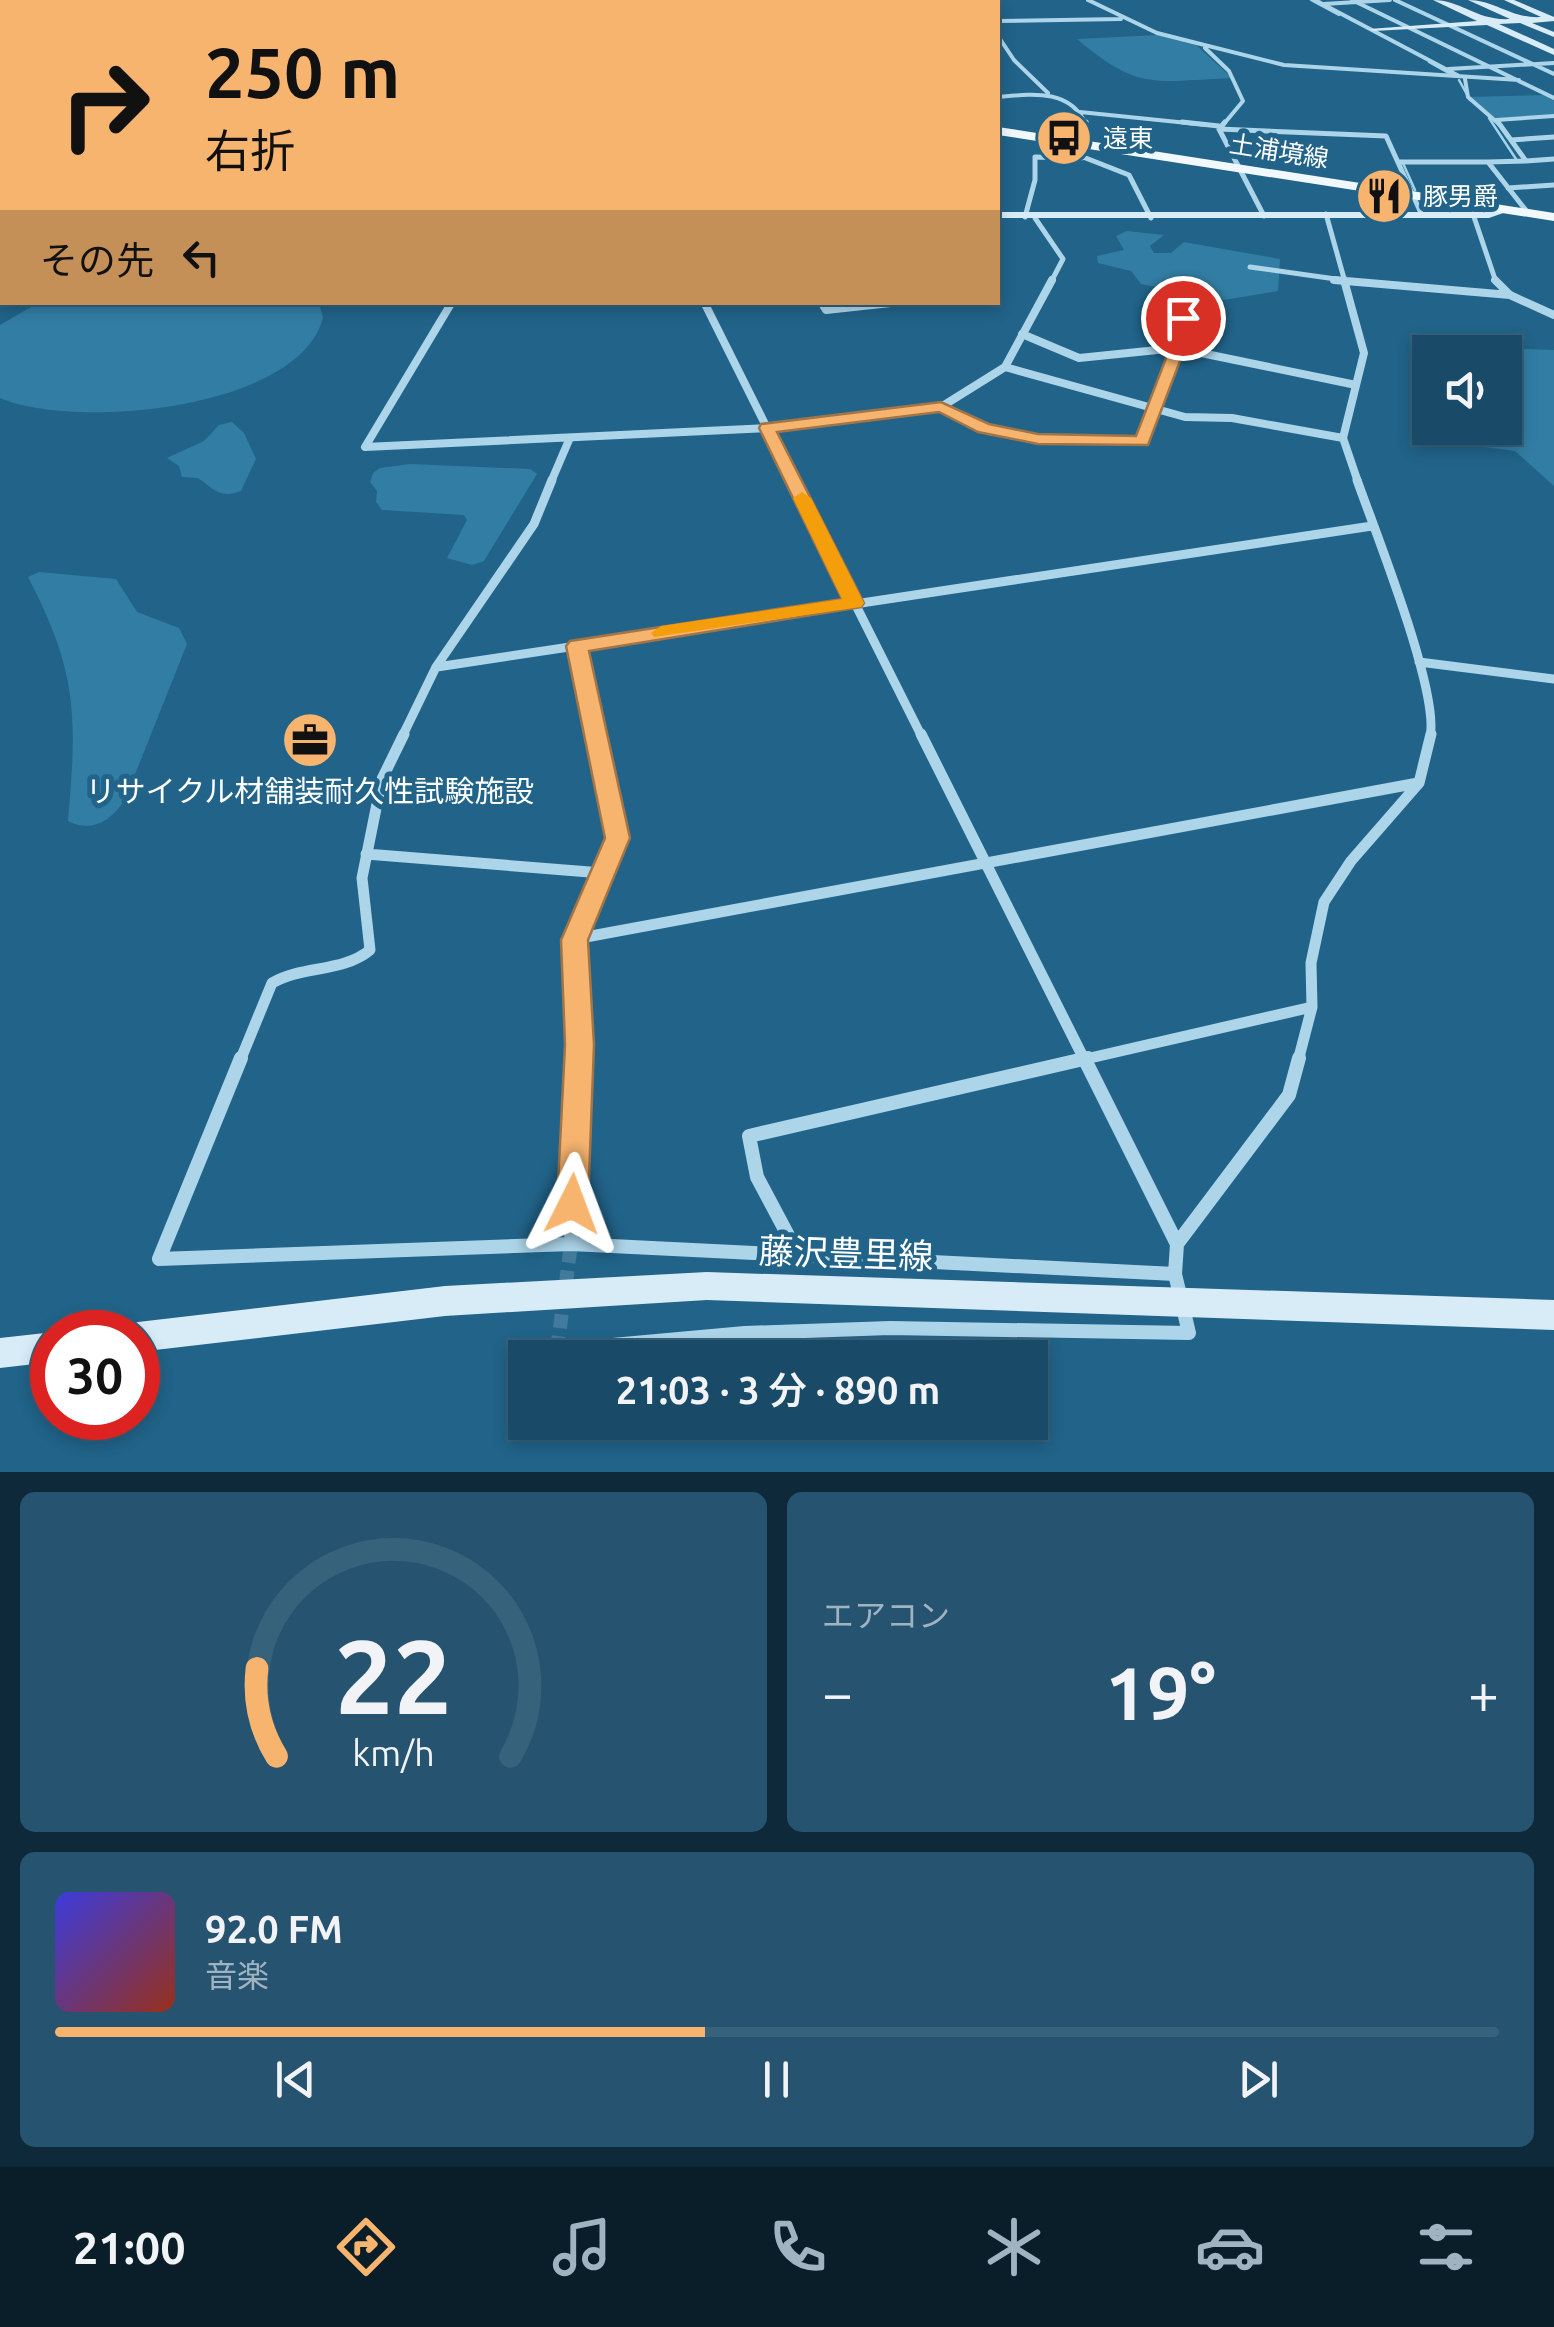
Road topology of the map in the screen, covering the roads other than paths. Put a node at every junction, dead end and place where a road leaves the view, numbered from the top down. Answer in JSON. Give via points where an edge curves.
{"nodes":[{"id":1,"x":284,"y":0,"type":"edge"},
{"id":2,"x":295,"y":0,"type":"edge"},
{"id":3,"x":1088,"y":0,"type":"edge"},
{"id":4,"x":1315,"y":0,"type":"edge"},
{"id":5,"x":1392,"y":0,"type":"edge"},
{"id":6,"x":1437,"y":0,"type":"edge"},
{"id":7,"x":1472,"y":0,"type":"edge"},
{"id":8,"x":1508,"y":0,"type":"edge"},
{"id":9,"x":1354,"y":1,"type":"edge"},
{"id":10,"x":1322,"y":4,"type":"junction"},
{"id":11,"x":1126,"y":19,"type":"junction"},
{"id":12,"x":1554,"y":19,"type":"edge"},
{"id":13,"x":1000,"y":21,"type":"edge"},
{"id":14,"x":1520,"y":21,"type":"junction"},
{"id":15,"x":1488,"y":23,"type":"junction"},
{"id":16,"x":1448,"y":25,"type":"junction"},
{"id":17,"x":1408,"y":28,"type":"junction"},
{"id":18,"x":1373,"y":30,"type":"junction"},
{"id":19,"x":1554,"y":35,"type":"edge"},
{"id":20,"x":1000,"y":39,"type":"edge"},
{"id":21,"x":1200,"y":44,"type":"junction"},
{"id":22,"x":1554,"y":52,"type":"edge"},
{"id":23,"x":1554,"y":63,"type":"edge"},
{"id":24,"x":1534,"y":64,"type":"junction"},
{"id":25,"x":1490,"y":67,"type":"junction"},
{"id":26,"x":1447,"y":69,"type":"junction"},
{"id":27,"x":1554,"y":74,"type":"edge"},
{"id":28,"x":1465,"y":79,"type":"junction"},
{"id":29,"x":1518,"y":80,"type":"junction"},
{"id":30,"x":1048,"y":92,"type":"junction"},
{"id":31,"x":1000,"y":96,"type":"edge"},
{"id":32,"x":1554,"y":98,"type":"edge"},
{"id":33,"x":1078,"y":112,"type":"junction"},
{"id":34,"x":1554,"y":116,"type":"edge"},
{"id":35,"x":1496,"y":120,"type":"junction"},
{"id":36,"x":1219,"y":127,"type":"junction"},
{"id":37,"x":1000,"y":131,"type":"edge"},
{"id":38,"x":1554,"y":137,"type":"edge"},
{"id":39,"x":1510,"y":140,"type":"junction"},
{"id":40,"x":1075,"y":141,"type":"junction"},
{"id":41,"x":1083,"y":158,"type":"junction"},
{"id":42,"x":1554,"y":159,"type":"edge"},
{"id":43,"x":1526,"y":161,"type":"junction"},
{"id":44,"x":1399,"y":162,"type":"junction"},
{"id":45,"x":1488,"y":162,"type":"junction"},
{"id":46,"x":1238,"y":167,"type":"junction"},
{"id":47,"x":1554,"y":185,"type":"edge"},
{"id":48,"x":1508,"y":188,"type":"junction"},
{"id":49,"x":1413,"y":194,"type":"junction"},
{"id":50,"x":1506,"y":209,"type":"junction"},
{"id":51,"x":1422,"y":212,"type":"junction"},
{"id":52,"x":1528,"y":213,"type":"junction"},
{"id":53,"x":1326,"y":214,"type":"junction"},
{"id":54,"x":1473,"y":214,"type":"junction"},
{"id":55,"x":1000,"y":215,"type":"edge"},
{"id":56,"x":1264,"y":216,"type":"junction"},
{"id":57,"x":1554,"y":217,"type":"edge"},
{"id":58,"x":1030,"y":218,"type":"junction"},
{"id":59,"x":1151,"y":218,"type":"junction"},
{"id":60,"x":1250,"y":267,"type":"dead end"},
{"id":61,"x":1344,"y":281,"type":"junction"},
{"id":62,"x":1510,"y":295,"type":"junction"},
{"id":63,"x":450,"y":305,"type":"edge"},
{"id":64,"x":706,"y":305,"type":"edge"},
{"id":65,"x":824,"y":305,"type":"edge"},
{"id":66,"x":872,"y":305,"type":"edge"},
{"id":67,"x":1554,"y":315,"type":"edge"},
{"id":68,"x":1183,"y":318,"type":"dead end"},
{"id":69,"x":1022,"y":334,"type":"junction"},
{"id":70,"x":1177,"y":348,"type":"junction"},
{"id":71,"x":1005,"y":367,"type":"junction"},
{"id":72,"x":1356,"y":385,"type":"junction"},
{"id":73,"x":941,"y":407,"type":"junction"},
{"id":74,"x":1156,"y":410,"type":"junction"},
{"id":75,"x":767,"y":428,"type":"junction"},
{"id":76,"x":1343,"y":438,"type":"junction"},
{"id":77,"x":570,"y":440,"type":"junction"},
{"id":78,"x":1372,"y":526,"type":"junction"},
{"id":79,"x":854,"y":603,"type":"junction"},
{"id":80,"x":577,"y":646,"type":"junction"},
{"id":81,"x":1418,"y":662,"type":"junction"},
{"id":82,"x":436,"y":667,"type":"junction"},
{"id":83,"x":1554,"y":679,"type":"edge"},
{"id":84,"x":1419,"y":783,"type":"junction"},
{"id":85,"x":366,"y":854,"type":"junction"},
{"id":86,"x":986,"y":865,"type":"junction"},
{"id":87,"x":602,"y":873,"type":"junction"},
{"id":88,"x":574,"y":940,"type":"junction"},
{"id":89,"x":1312,"y":1007,"type":"junction"},
{"id":90,"x":1084,"y":1059,"type":"junction"},
{"id":91,"x":571,"y":1244,"type":"junction"},
{"id":92,"x":1177,"y":1244,"type":"junction"},
{"id":93,"x":800,"y":1256,"type":"junction"},
{"id":94,"x":1174,"y":1274,"type":"junction"},
{"id":95,"x":1182,"y":1305,"type":"junction"},
{"id":96,"x":1554,"y":1315,"type":"edge"},
{"id":97,"x":160,"y":1334,"type":"edge"},
{"id":98,"x":668,"y":1340,"type":"edge"},
{"id":99,"x":30,"y":1350,"type":"edge"},
{"id":100,"x":0,"y":1353,"type":"edge"}],
"edges":[{"from":1,"to":2,"type":"street"},
{"from":3,"to":11,"type":"street"},
{"from":4,"to":10,"type":"street"},
{"from":5,"to":9,"type":"street"},
{"from":5,"to":16,"type":"street"},
{"from":6,"to":15,"type":"street"},
{"from":7,"to":14,"type":"street"},
{"from":8,"to":12,"type":"street"},
{"from":9,"to":10,"type":"street"},
{"from":9,"to":17,"type":"street"},
{"from":10,"to":18,"type":"street"},
{"from":11,"to":13,"type":"street"},
{"from":11,"to":21,"type":"street"},
{"from":12,"to":14,"type":"street"},
{"from":14,"to":15,"type":"street"},
{"from":14,"to":19,"type":"street"},
{"from":15,"to":16,"type":"street"},
{"from":15,"to":22,"type":"street"},
{"from":16,"to":17,"type":"street"},
{"from":16,"to":24,"type":"street"},
{"from":17,"to":18,"type":"street"},
{"from":17,"to":25,"type":"street"},
{"from":18,"to":26,"type":"street"},
{"from":20,"to":30,"type":"street"},
{"from":21,"to":28,"type":"street","via":[[1296,67]]},
{"from":21,"to":36,"type":"street","via":[[1242,93],[1243,101]]},
{"from":23,"to":24,"type":"street"},
{"from":24,"to":25,"type":"street"},
{"from":24,"to":27,"type":"street"},
{"from":25,"to":26,"type":"street"},
{"from":25,"to":29,"type":"street"},
{"from":26,"to":28,"type":"street"},
{"from":28,"to":29,"type":"street"},
{"from":28,"to":35,"type":"street","via":[[1468,97]]},
{"from":29,"to":32,"type":"street"},
{"from":30,"to":31,"type":"street"},
{"from":30,"to":33,"type":"street"},
{"from":33,"to":36,"type":"street"},
{"from":33,"to":40,"type":"street","via":[[1086,123]]},
{"from":34,"to":35,"type":"street"},
{"from":35,"to":39,"type":"street"},
{"from":36,"to":44,"type":"street","via":[[1386,136]]},
{"from":36,"to":46,"type":"street"},
{"from":37,"to":40,"type":"main road","name":"土浦境線"},
{"from":38,"to":39,"type":"street"},
{"from":39,"to":43,"type":"street"},
{"from":40,"to":41,"type":"street"},
{"from":40,"to":46,"type":"main road","name":"土浦境線"},
{"from":41,"to":58,"type":"street","via":[[1035,157]]},
{"from":41,"to":59,"type":"street","via":[[1129,175]]},
{"from":42,"to":43,"type":"street"},
{"from":43,"to":45,"type":"street"},
{"from":44,"to":45,"type":"street"},
{"from":44,"to":49,"type":"street"},
{"from":45,"to":48,"type":"street"},
{"from":46,"to":49,"type":"main road","name":"土浦境線"},
{"from":46,"to":56,"type":"street"},
{"from":47,"to":48,"type":"street"},
{"from":48,"to":52,"type":"street"},
{"from":49,"to":50,"type":"main road","name":"土浦境線"},
{"from":49,"to":51,"type":"street"},
{"from":50,"to":52,"type":"main road","name":"土浦境線"},
{"from":50,"to":54,"type":"street"},
{"from":51,"to":53,"type":"street"},
{"from":51,"to":54,"type":"street"},
{"from":52,"to":57,"type":"main road","name":"土浦境線"},
{"from":53,"to":56,"type":"street"},
{"from":53,"to":61,"type":"street"},
{"from":54,"to":62,"type":"street","via":[[1496,283]]},
{"from":55,"to":58,"type":"street"},
{"from":56,"to":59,"type":"street"},
{"from":58,"to":59,"type":"street"},
{"from":58,"to":69,"type":"street","via":[[1063,259]]},
{"from":60,"to":61,"type":"street"},
{"from":61,"to":62,"type":"street"},
{"from":61,"to":72,"type":"street","via":[[1364,352]]},
{"from":62,"to":67,"type":"street"},
{"from":63,"to":77,"type":"street","via":[[365,447]]},
{"from":64,"to":75,"type":"street"},
{"from":65,"to":66,"type":"street"},
{"from":68,"to":70,"type":"street"},
{"from":69,"to":70,"type":"street","via":[[1079,358]]},
{"from":69,"to":71,"type":"street"},
{"from":70,"to":72,"type":"street"},
{"from":70,"to":74,"type":"street"},
{"from":71,"to":73,"type":"street"},
{"from":71,"to":74,"type":"street"},
{"from":72,"to":76,"type":"street"},
{"from":73,"to":74,"type":"street","via":[[984,428],[1038,439],[1142,442]]},
{"from":73,"to":75,"type":"street"},
{"from":74,"to":76,"type":"street"},
{"from":75,"to":77,"type":"street"},
{"from":75,"to":79,"type":"street"},
{"from":76,"to":78,"type":"street"},
{"from":77,"to":82,"type":"street","via":[[534,524]]},
{"from":78,"to":79,"type":"street"},
{"from":78,"to":81,"type":"street"},
{"from":79,"to":80,"type":"street"},
{"from":79,"to":86,"type":"street"},
{"from":80,"to":82,"type":"street"},
{"from":80,"to":87,"type":"street","via":[[617,838]]},
{"from":81,"to":83,"type":"street"},
{"from":81,"to":84,"type":"street","via":[[1434,720]]},
{"from":82,"to":85,"type":"street","via":[[382,779]]},
{"from":84,"to":86,"type":"street"},
{"from":84,"to":89,"type":"street","via":[[1324,902],[1311,964]]},
{"from":85,"to":87,"type":"street"},
{"from":85,"to":91,"type":"street","via":[[370,950],[361,960],[289,971],[272,983],[160,1259]]},
{"from":86,"to":88,"type":"street"},
{"from":86,"to":90,"type":"street"},
{"from":87,"to":88,"type":"street"},
{"from":88,"to":91,"type":"street","via":[[580,1045]]},
{"from":89,"to":90,"type":"street"},
{"from":89,"to":92,"type":"street","via":[[1288,1095]]},
{"from":90,"to":92,"type":"street"},
{"from":90,"to":93,"type":"street","via":[[749,1136],[757,1177]]},
{"from":91,"to":93,"type":"street"},
{"from":92,"to":94,"type":"street"},
{"from":93,"to":94,"type":"street"},
{"from":94,"to":95,"type":"street"},
{"from":95,"to":96,"type":"street","name":"藤沢豊里線"},
{"from":95,"to":97,"type":"street","name":"藤沢豊里線","via":[[708,1286],[445,1301]]},
{"from":95,"to":98,"type":"street","via":[[1189,1333],[890,1328]]},
{"from":99,"to":100,"type":"street"}]}
